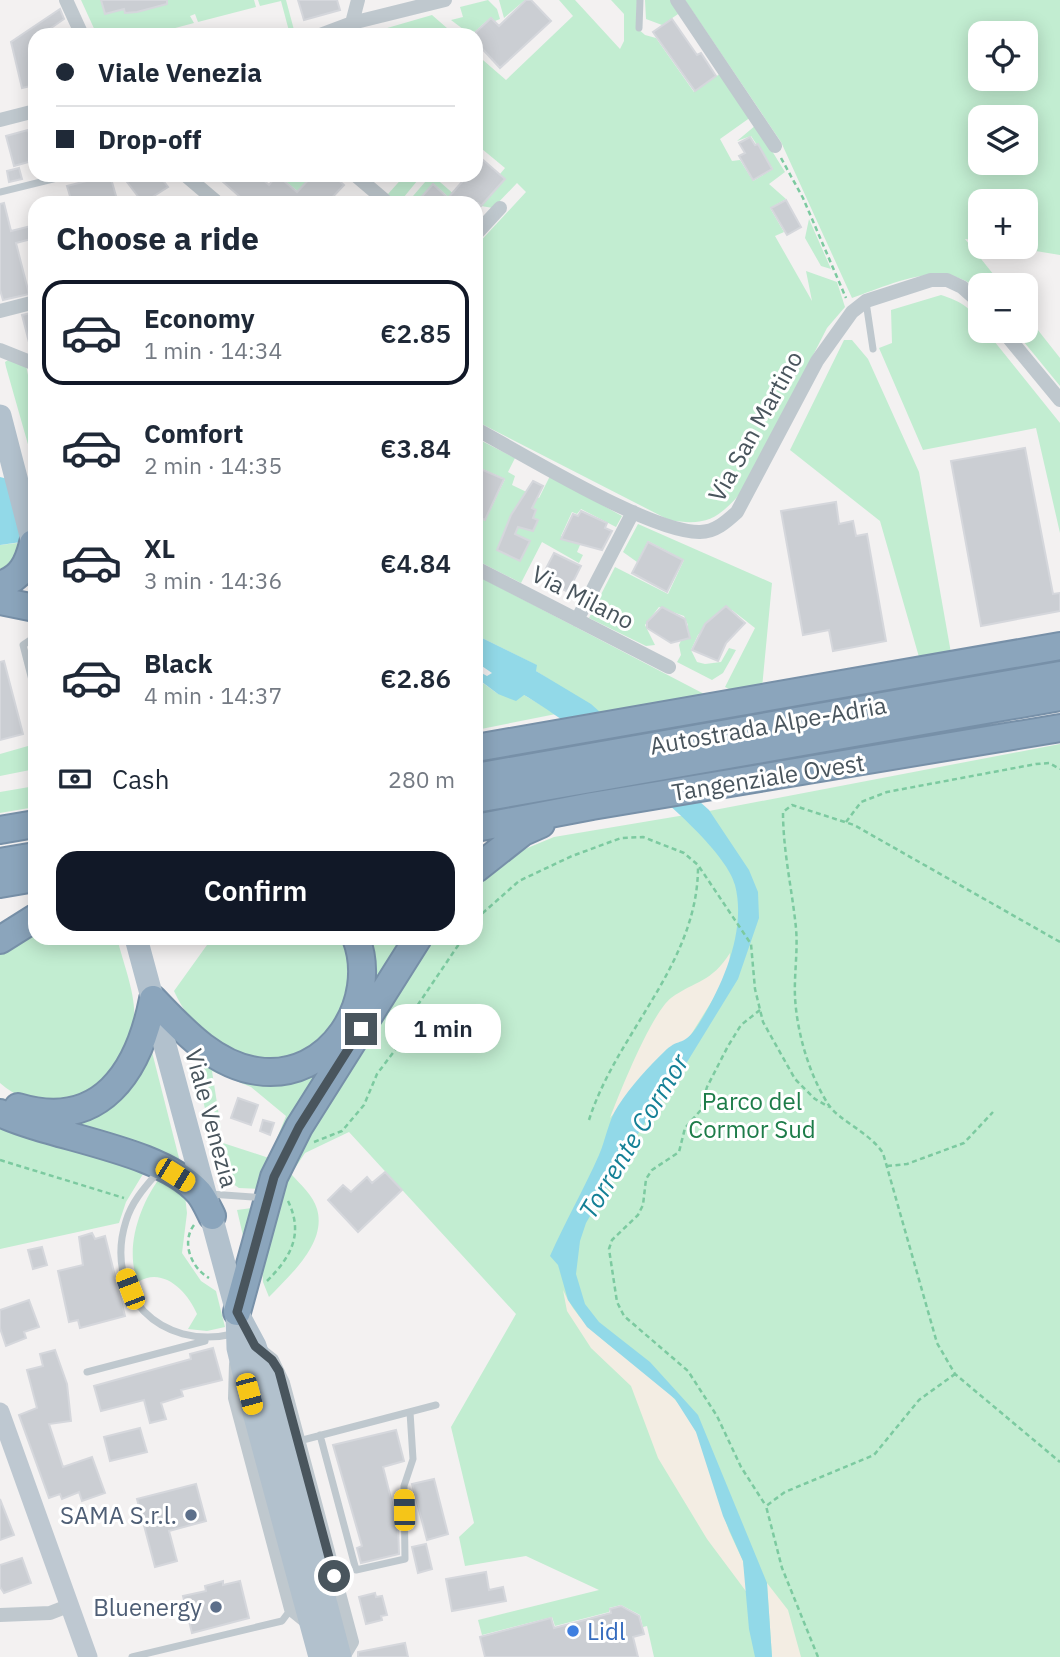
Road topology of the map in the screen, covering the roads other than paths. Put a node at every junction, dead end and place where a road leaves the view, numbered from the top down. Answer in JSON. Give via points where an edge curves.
{"nodes":[{"id":1,"x":66,"y":0,"type":"edge"},
{"id":2,"x":358,"y":0,"type":"edge"},
{"id":3,"x":445,"y":0,"type":"edge"},
{"id":4,"x":640,"y":0,"type":"edge"},
{"id":5,"x":677,"y":0,"type":"edge"},
{"id":6,"x":352,"y":23,"type":"junction"},
{"id":7,"x":79,"y":28,"type":"edge"},
{"id":8,"x":339,"y":28,"type":"edge"},
{"id":9,"x":639,"y":28,"type":"dead end"},
{"id":10,"x":28,"y":113,"type":"edge"},
{"id":11,"x":0,"y":120,"type":"edge"},
{"id":12,"x":775,"y":146,"type":"road end"},
{"id":13,"x":41,"y":182,"type":"edge"},
{"id":14,"x":194,"y":182,"type":"edge"},
{"id":15,"x":363,"y":182,"type":"edge"},
{"id":16,"x":0,"y":192,"type":"edge"},
{"id":17,"x":210,"y":196,"type":"edge"},
{"id":18,"x":380,"y":196,"type":"edge"},
{"id":19,"x":500,"y":208,"type":"dead end"},
{"id":20,"x":483,"y":226,"type":"edge"},
{"id":21,"x":968,"y":292,"type":"edge"},
{"id":22,"x":866,"y":301,"type":"junction"},
{"id":23,"x":28,"y":304,"type":"edge"},
{"id":24,"x":0,"y":311,"type":"edge"},
{"id":25,"x":1013,"y":343,"type":"edge"},
{"id":26,"x":873,"y":349,"type":"dead end"},
{"id":27,"x":0,"y":350,"type":"edge"},
{"id":28,"x":28,"y":361,"type":"edge"},
{"id":29,"x":1060,"y":400,"type":"edge"},
{"id":30,"x":483,"y":433,"type":"edge"},
{"id":31,"x":4,"y":439,"type":"edge"},
{"id":32,"x":633,"y":512,"type":"junction"},
{"id":33,"x":28,"y":524,"type":"edge"},
{"id":34,"x":28,"y":561,"type":"edge"},
{"id":35,"x":483,"y":572,"type":"edge"},
{"id":36,"x":0,"y":585,"type":"edge"},
{"id":37,"x":0,"y":601,"type":"edge"},
{"id":38,"x":28,"y":607,"type":"edge"},
{"id":39,"x":577,"y":620,"type":"junction"},
{"id":40,"x":28,"y":642,"type":"edge"},
{"id":41,"x":1060,"y":646,"type":"edge"},
{"id":42,"x":28,"y":665,"type":"edge"},
{"id":43,"x":669,"y":667,"type":"dead end"},
{"id":44,"x":1060,"y":675,"type":"edge"},
{"id":45,"x":1060,"y":697,"type":"edge"},
{"id":46,"x":1060,"y":728,"type":"edge"},
{"id":47,"x":483,"y":746,"type":"edge"},
{"id":48,"x":483,"y":775,"type":"edge"},
{"id":49,"x":483,"y":798,"type":"edge"},
{"id":50,"x":592,"y":806,"type":"junction"},
{"id":51,"x":28,"y":825,"type":"edge"},
{"id":52,"x":483,"y":827,"type":"edge"},
{"id":53,"x":0,"y":830,"type":"edge"},
{"id":54,"x":28,"y":857,"type":"edge"},
{"id":55,"x":0,"y":862,"type":"edge"},
{"id":56,"x":483,"y":863,"type":"edge"},
{"id":57,"x":28,"y":879,"type":"edge"},
{"id":58,"x":0,"y":884,"type":"edge"},
{"id":59,"x":28,"y":912,"type":"edge"},
{"id":60,"x":0,"y":918,"type":"edge"},
{"id":61,"x":28,"y":922,"type":"edge"},
{"id":62,"x":0,"y":940,"type":"edge"},
{"id":63,"x":138,"y":945,"type":"edge"},
{"id":64,"x":357,"y":945,"type":"edge"},
{"id":65,"x":414,"y":945,"type":"edge"},
{"id":66,"x":153,"y":999,"type":"junction"},
{"id":67,"x":0,"y":1097,"type":"edge"},
{"id":68,"x":0,"y":1113,"type":"edge"},
{"id":69,"x":161,"y":1168,"type":"junction"},
{"id":70,"x":276,"y":1196,"type":"junction"},
{"id":71,"x":209,"y":1205,"type":"junction"},
{"id":72,"x":242,"y":1335,"type":"junction"},
{"id":73,"x":212,"y":1339,"type":"junction"},
{"id":74,"x":87,"y":1372,"type":"dead end"},
{"id":75,"x":436,"y":1405,"type":"dead end"},
{"id":76,"x":0,"y":1412,"type":"edge"},
{"id":77,"x":410,"y":1412,"type":"junction"},
{"id":78,"x":320,"y":1435,"type":"junction"},
{"id":79,"x":298,"y":1441,"type":"junction"},
{"id":80,"x":68,"y":1606,"type":"junction"},
{"id":81,"x":290,"y":1609,"type":"junction"},
{"id":82,"x":0,"y":1615,"type":"edge"},
{"id":83,"x":312,"y":1626,"type":"junction"},
{"id":84,"x":88,"y":1657,"type":"edge"},
{"id":85,"x":132,"y":1657,"type":"edge"},
{"id":86,"x":320,"y":1657,"type":"edge"},
{"id":87,"x":342,"y":1657,"type":"edge"}],
"edges":[{"from":1,"to":7,"type":"street"},
{"from":2,"to":6,"type":"street"},
{"from":3,"to":6,"type":"street"},
{"from":4,"to":9,"type":"lane"},
{"from":5,"to":12,"type":"street"},
{"from":6,"to":8,"type":"street"},
{"from":10,"to":11,"type":"street"},
{"from":13,"to":16,"type":"lane"},
{"from":14,"to":17,"type":"street"},
{"from":15,"to":18,"type":"street"},
{"from":19,"to":20,"type":"street"},
{"from":21,"to":22,"type":"street","name":"Via San Martino","via":[[947,280],[931,280]]},
{"from":22,"to":26,"type":"lane"},
{"from":22,"to":32,"type":"street","name":"Via San Martino","via":[[852,312],[817,361],[737,512],[722,526],[703,532],[655,523]]},
{"from":23,"to":24,"type":"street"},
{"from":25,"to":29,"type":"street"},
{"from":27,"to":28,"type":"street"},
{"from":30,"to":32,"type":"street","name":"Via San Martino"},
{"from":31,"to":33,"type":"main road"},
{"from":32,"to":39,"type":"street"},
{"from":34,"to":36,"type":"highway","via":[[19,575]]},
{"from":35,"to":39,"type":"street","name":"Via Milano"},
{"from":37,"to":38,"type":"highway"},
{"from":39,"to":43,"type":"street","name":"Via Milano"},
{"from":40,"to":42,"type":"lane","via":[[23,645]]},
{"from":41,"to":47,"type":"highway"},
{"from":44,"to":48,"type":"highway","name":"Autostrada Alpe-Adria"},
{"from":45,"to":49,"type":"highway","name":"Autostrada Alpe-Adria"},
{"from":46,"to":50,"type":"highway","name":"Tangenziale Ovest"},
{"from":50,"to":52,"type":"highway","name":"Tangenziale Ovest"},
{"from":50,"to":56,"type":"highway","via":[[523,832]]},
{"from":51,"to":53,"type":"highway"},
{"from":54,"to":55,"type":"highway"},
{"from":57,"to":58,"type":"highway"},
{"from":59,"to":60,"type":"highway"},
{"from":61,"to":62,"type":"highway"},
{"from":63,"to":66,"type":"main road","name":"Viale Venezia"},
{"from":64,"to":66,"type":"highway","via":[[363,975],[357,1008],[334,1044],[300,1066],[258,1071],[238,1066],[206,1049]]},
{"from":65,"to":70,"type":"highway","via":[[299,1127]]},
{"from":66,"to":67,"type":"highway","via":[[138,1055],[99,1100],[75,1109],[35,1112]]},
{"from":66,"to":71,"type":"main road","name":"Viale Venezia"},
{"from":68,"to":69,"type":"highway"},
{"from":69,"to":71,"type":"highway","via":[[189,1184]]},
{"from":69,"to":73,"type":"lane","via":[[134,1201],[125,1222],[124,1273],[136,1303],[148,1316],[169,1331]]},
{"from":70,"to":71,"type":"lane"},
{"from":70,"to":72,"type":"highway"},
{"from":71,"to":72,"type":"main road","name":"Viale Venezia"},
{"from":72,"to":73,"type":"lane"},
{"from":72,"to":79,"type":"street","name":"Viale Venezia","via":[[279,1371]]},
{"from":72,"to":81,"type":"street","name":"Viale Venezia","via":[[235,1398]]},
{"from":72,"to":83,"type":"main road","name":"Viale Venezia"},
{"from":72,"to":87,"type":"main road","name":"Viale Venezia"},
{"from":73,"to":74,"type":"lane"},
{"from":75,"to":77,"type":"lane"},
{"from":76,"to":80,"type":"street"},
{"from":77,"to":78,"type":"lane"},
{"from":77,"to":78,"type":"lane","via":[[413,1459],[404,1486],[405,1559],[356,1570]]},
{"from":78,"to":79,"type":"lane"},
{"from":79,"to":87,"type":"street","name":"Viale Venezia","via":[[352,1642]]},
{"from":80,"to":82,"type":"street","via":[[50,1613]]},
{"from":80,"to":84,"type":"street"},
{"from":81,"to":83,"type":"street"},
{"from":81,"to":85,"type":"lane","via":[[282,1621]]},
{"from":83,"to":86,"type":"main road","name":"Viale Venezia"}]}
